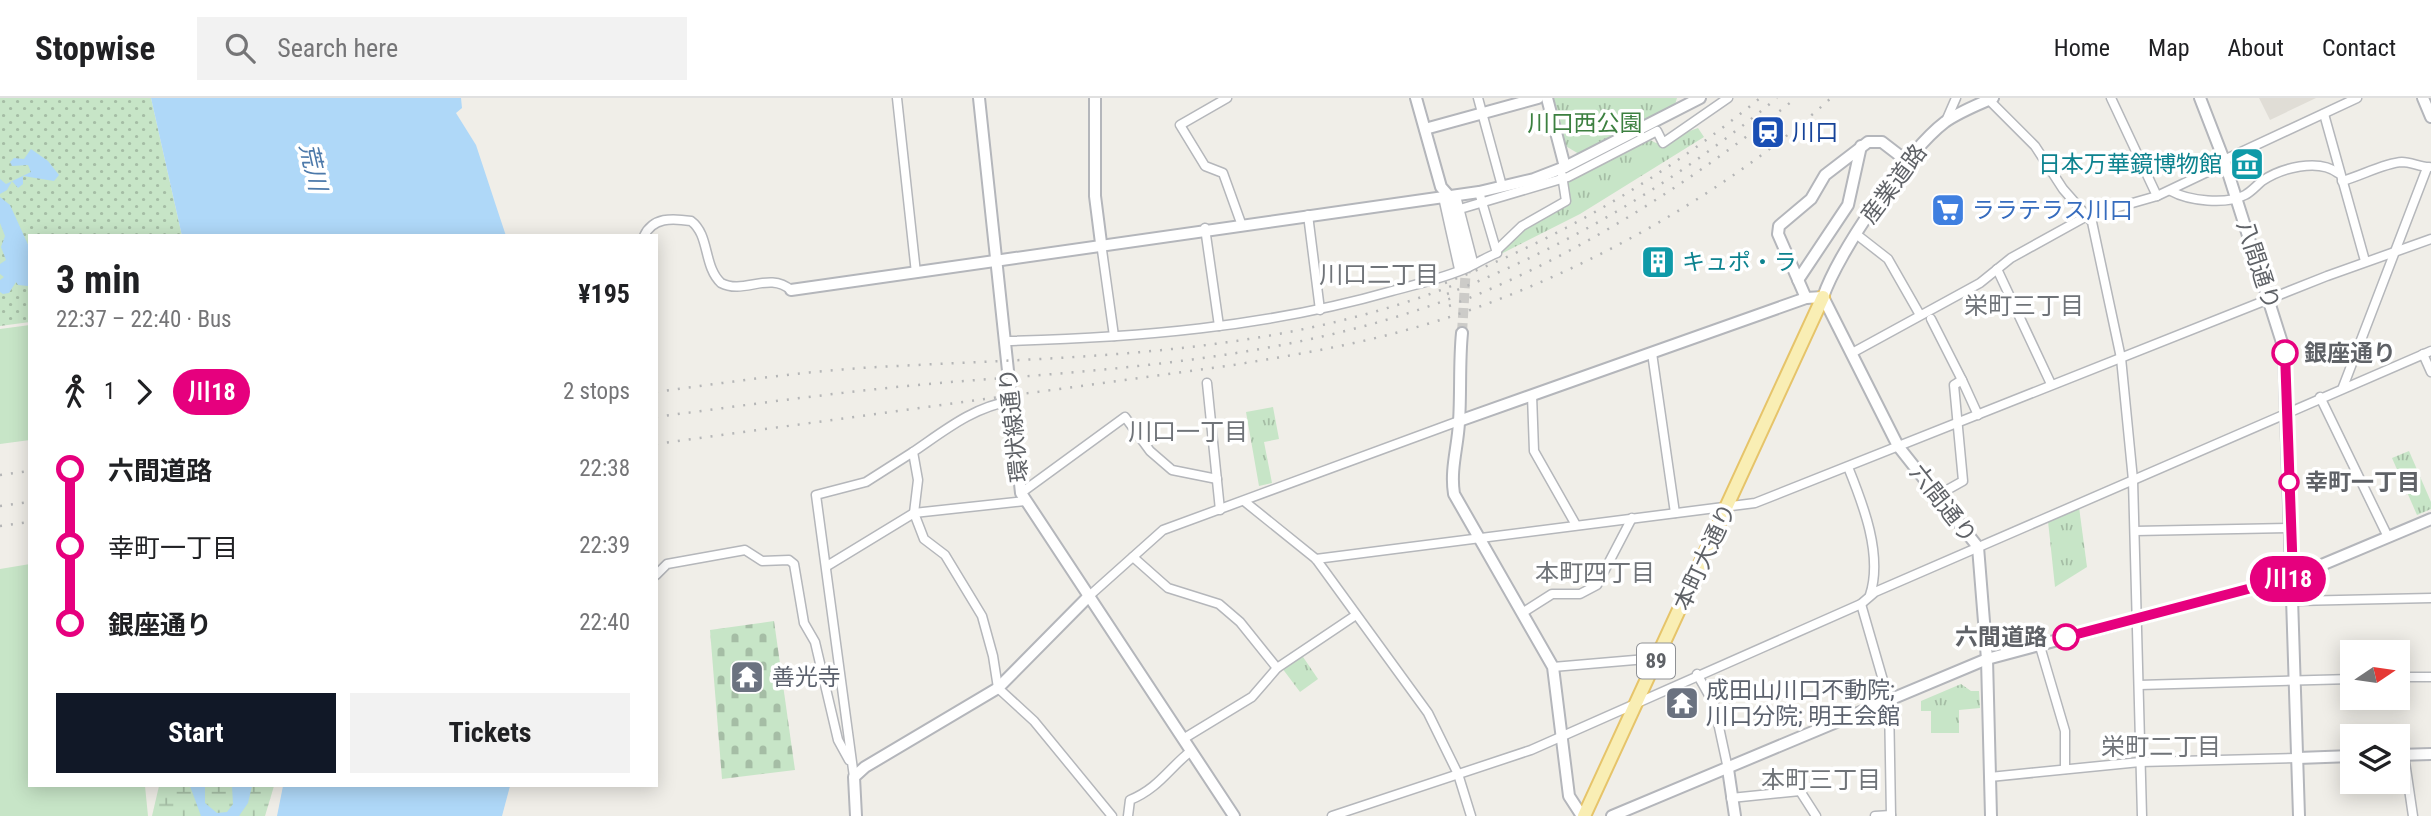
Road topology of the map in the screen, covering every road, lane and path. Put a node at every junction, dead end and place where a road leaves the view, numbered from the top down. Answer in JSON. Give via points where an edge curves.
{"nodes":[{"id":1,"x":897,"y":98,"type":"edge"},
{"id":2,"x":979,"y":98,"type":"edge"},
{"id":3,"x":1095,"y":98,"type":"edge"},
{"id":4,"x":1227,"y":98,"type":"edge"},
{"id":5,"x":1416,"y":98,"type":"edge"},
{"id":6,"x":1478,"y":98,"type":"edge"},
{"id":7,"x":1538,"y":98,"type":"edge"},
{"id":8,"x":1547,"y":98,"type":"edge"},
{"id":9,"x":1691,"y":98,"type":"edge"},
{"id":10,"x":1700,"y":98,"type":"edge"},
{"id":11,"x":1728,"y":98,"type":"edge"},
{"id":12,"x":1956,"y":98,"type":"edge"},
{"id":13,"x":2110,"y":98,"type":"edge"},
{"id":14,"x":2200,"y":98,"type":"edge"},
{"id":15,"x":2357,"y":98,"type":"edge"},
{"id":16,"x":2423,"y":98,"type":"edge"},
{"id":17,"x":1991,"y":99,"type":"edge"},
{"id":18,"x":1482,"y":113,"type":"junction"},
{"id":19,"x":1671,"y":114,"type":"junction"},
{"id":20,"x":2324,"y":114,"type":"junction"},
{"id":21,"x":2431,"y":117,"type":"edge"},
{"id":22,"x":1946,"y":121,"type":"junction"},
{"id":23,"x":1425,"y":129,"type":"junction"},
{"id":24,"x":1861,"y":146,"type":"junction"},
{"id":25,"x":2224,"y":160,"type":"junction"},
{"id":26,"x":1908,"y":162,"type":"junction"},
{"id":27,"x":1565,"y":167,"type":"junction"},
{"id":28,"x":2429,"y":167,"type":"edge"},
{"id":29,"x":2340,"y":177,"type":"junction"},
{"id":30,"x":1560,"y":180,"type":"junction"},
{"id":31,"x":1502,"y":186,"type":"junction"},
{"id":32,"x":1479,"y":191,"type":"junction"},
{"id":33,"x":2171,"y":191,"type":"junction"},
{"id":34,"x":1450,"y":196,"type":"junction"},
{"id":35,"x":2157,"y":197,"type":"junction"},
{"id":36,"x":2236,"y":199,"type":"junction"},
{"id":37,"x":1482,"y":204,"type":"junction"},
{"id":38,"x":1460,"y":209,"type":"junction"},
{"id":39,"x":1308,"y":215,"type":"junction"},
{"id":40,"x":2087,"y":216,"type":"junction"},
{"id":41,"x":1241,"y":223,"type":"junction"},
{"id":42,"x":1205,"y":228,"type":"junction"},
{"id":43,"x":645,"y":234,"type":"edge"},
{"id":44,"x":1856,"y":234,"type":"junction"},
{"id":45,"x":2431,"y":239,"type":"edge"},
{"id":46,"x":1101,"y":243,"type":"junction"},
{"id":47,"x":1497,"y":250,"type":"junction"},
{"id":48,"x":2397,"y":251,"type":"junction"},
{"id":49,"x":997,"y":258,"type":"junction"},
{"id":50,"x":2365,"y":261,"type":"junction"},
{"id":51,"x":1466,"y":266,"type":"junction"},
{"id":52,"x":1997,"y":269,"type":"junction"},
{"id":53,"x":916,"y":273,"type":"junction"},
{"id":54,"x":1798,"y":280,"type":"junction"},
{"id":55,"x":791,"y":290,"type":"joint"},
{"id":56,"x":1823,"y":297,"type":"junction"},
{"id":57,"x":1806,"y":298,"type":"junction"},
{"id":58,"x":2270,"y":298,"type":"junction"},
{"id":59,"x":1320,"y":310,"type":"junction"},
{"id":60,"x":1920,"y":315,"type":"junction"},
{"id":61,"x":1931,"y":319,"type":"dead end"},
{"id":62,"x":1219,"y":326,"type":"junction"},
{"id":63,"x":1462,"y":333,"type":"tunnel mouth"},
{"id":64,"x":1114,"y":336,"type":"junction"},
{"id":65,"x":1005,"y":341,"type":"junction"},
{"id":66,"x":2427,"y":352,"type":"edge"},
{"id":67,"x":1652,"y":353,"type":"junction"},
{"id":68,"x":1852,"y":353,"type":"junction"},
{"id":69,"x":2121,"y":358,"type":"junction"},
{"id":70,"x":2431,"y":372,"type":"edge"},
{"id":71,"x":1962,"y":380,"type":"junction"},
{"id":72,"x":1207,"y":383,"type":"dead end"},
{"id":73,"x":2051,"y":384,"type":"junction"},
{"id":74,"x":2343,"y":387,"type":"junction"},
{"id":75,"x":1532,"y":396,"type":"junction"},
{"id":76,"x":2320,"y":397,"type":"junction"},
{"id":77,"x":1011,"y":401,"type":"junction"},
{"id":78,"x":2288,"y":411,"type":"junction"},
{"id":79,"x":1978,"y":415,"type":"junction"},
{"id":80,"x":1459,"y":421,"type":"junction"},
{"id":81,"x":1956,"y":423,"type":"junction"},
{"id":82,"x":1898,"y":446,"type":"junction"},
{"id":83,"x":913,"y":452,"type":"junction"},
{"id":84,"x":1848,"y":467,"type":"junction"},
{"id":85,"x":1217,"y":479,"type":"junction"},
{"id":86,"x":2133,"y":480,"type":"junction"},
{"id":87,"x":1938,"y":495,"type":"junction"},
{"id":88,"x":1023,"y":497,"type":"junction"},
{"id":89,"x":1244,"y":501,"type":"junction"},
{"id":90,"x":1728,"y":506,"type":"junction"},
{"id":91,"x":1220,"y":510,"type":"junction"},
{"id":92,"x":914,"y":513,"type":"junction"},
{"id":93,"x":1675,"y":513,"type":"junction"},
{"id":94,"x":1632,"y":518,"type":"junction"},
{"id":95,"x":2431,"y":519,"type":"edge"},
{"id":96,"x":1576,"y":526,"type":"junction"},
{"id":97,"x":2290,"y":528,"type":"junction"},
{"id":98,"x":2135,"y":531,"type":"junction"},
{"id":99,"x":1478,"y":537,"type":"junction"},
{"id":100,"x":2388,"y":537,"type":"junction"},
{"id":101,"x":1978,"y":547,"type":"junction"},
{"id":102,"x":1133,"y":557,"type":"junction"},
{"id":103,"x":1316,"y":559,"type":"junction"},
{"id":104,"x":827,"y":566,"type":"junction"},
{"id":105,"x":658,"y":573,"type":"edge"},
{"id":106,"x":2293,"y":577,"type":"junction"},
{"id":107,"x":1088,"y":597,"type":"junction"},
{"id":108,"x":1869,"y":597,"type":"junction"},
{"id":109,"x":2431,"y":598,"type":"edge"},
{"id":110,"x":2294,"y":601,"type":"junction"},
{"id":111,"x":1861,"y":604,"type":"junction"},
{"id":112,"x":1522,"y":613,"type":"junction"},
{"id":113,"x":1356,"y":615,"type":"junction"},
{"id":114,"x":2136,"y":619,"type":"junction"},
{"id":115,"x":2039,"y":643,"type":"junction"},
{"id":116,"x":1658,"y":658,"type":"junction"},
{"id":117,"x":1987,"y":659,"type":"junction"},
{"id":118,"x":1553,"y":667,"type":"junction"},
{"id":119,"x":1277,"y":668,"type":"junction"},
{"id":120,"x":1697,"y":674,"type":"junction"},
{"id":121,"x":2410,"y":677,"type":"edge"},
{"id":122,"x":2431,"y":677,"type":"edge"},
{"id":123,"x":2340,"y":679,"type":"edge"},
{"id":124,"x":2296,"y":680,"type":"junction"},
{"id":125,"x":2139,"y":685,"type":"junction"},
{"id":126,"x":998,"y":688,"type":"junction"},
{"id":127,"x":1639,"y":701,"type":"junction"},
{"id":128,"x":1889,"y":701,"type":"junction"},
{"id":129,"x":1562,"y":737,"type":"junction"},
{"id":130,"x":1183,"y":738,"type":"junction"},
{"id":131,"x":1191,"y":751,"type":"junction"},
{"id":132,"x":2431,"y":754,"type":"edge"},
{"id":133,"x":2410,"y":755,"type":"edge"},
{"id":134,"x":2340,"y":756,"type":"edge"},
{"id":135,"x":2298,"y":758,"type":"junction"},
{"id":136,"x":2140,"y":762,"type":"junction"},
{"id":137,"x":1728,"y":769,"type":"junction"},
{"id":138,"x":2064,"y":769,"type":"junction"},
{"id":139,"x":853,"y":771,"type":"junction"},
{"id":140,"x":1458,"y":774,"type":"junction"},
{"id":141,"x":1990,"y":777,"type":"junction"},
{"id":142,"x":2409,"y":794,"type":"edge"},
{"id":143,"x":1731,"y":799,"type":"junction"},
{"id":144,"x":856,"y":816,"type":"edge"},
{"id":145,"x":1112,"y":816,"type":"edge"},
{"id":146,"x":1128,"y":816,"type":"edge"},
{"id":147,"x":1234,"y":816,"type":"edge"},
{"id":148,"x":1332,"y":816,"type":"edge"},
{"id":149,"x":1471,"y":816,"type":"edge"},
{"id":150,"x":1583,"y":816,"type":"edge"},
{"id":151,"x":1612,"y":816,"type":"edge"},
{"id":152,"x":1735,"y":816,"type":"edge"},
{"id":153,"x":1816,"y":816,"type":"edge"},
{"id":154,"x":1875,"y":816,"type":"edge"},
{"id":155,"x":1891,"y":816,"type":"edge"},
{"id":156,"x":1990,"y":816,"type":"edge"},
{"id":157,"x":2142,"y":816,"type":"edge"},
{"id":158,"x":2299,"y":816,"type":"edge"},
{"id":159,"x":2413,"y":816,"type":"edge"}],
"edges":[{"from":1,"to":53,"type":"street"},
{"from":2,"to":49,"type":"street","name":"環状線通り"},
{"from":3,"to":46,"type":"street","via":[[1095,197]]},
{"from":4,"to":41,"type":"street","via":[[1180,125],[1205,166],[1223,173]]},
{"from":5,"to":23,"type":"street"},
{"from":6,"to":18,"type":"street"},
{"from":7,"to":18,"type":"street"},
{"from":8,"to":27,"type":"street"},
{"from":9,"to":19,"type":"street"},
{"from":10,"to":19,"type":"street"},
{"from":11,"to":30,"type":"street","via":[[1664,143],[1657,131]]},
{"from":12,"to":22,"type":"street"},
{"from":13,"to":35,"type":"street"},
{"from":14,"to":25,"type":"street","name":"八間通り"},
{"from":15,"to":20,"type":"street"},
{"from":16,"to":21,"type":"street"},
{"from":17,"to":22,"type":"street","name":"産業道路"},
{"from":17,"to":40,"type":"street","via":[[2035,146]]},
{"from":18,"to":23,"type":"street"},
{"from":18,"to":31,"type":"street"},
{"from":19,"to":27,"type":"street"},
{"from":20,"to":25,"type":"street"},
{"from":20,"to":29,"type":"street"},
{"from":22,"to":26,"type":"street","name":"産業道路"},
{"from":23,"to":34,"type":"street","via":[[1441,187]]},
{"from":24,"to":26,"type":"street","via":[[1877,141]]},
{"from":24,"to":54,"type":"street","via":[[1848,205]]},
{"from":24,"to":54,"type":"street","via":[[1825,175],[1811,199],[1779,226]]},
{"from":25,"to":33,"type":"street"},
{"from":25,"to":36,"type":"street","name":"八間通り"},
{"from":26,"to":44,"type":"street","name":"産業道路"},
{"from":27,"to":30,"type":"street"},
{"from":27,"to":31,"type":"street"},
{"from":28,"to":29,"type":"street","via":[[2403,162],[2368,174]]},
{"from":28,"to":48,"type":"street"},
{"from":29,"to":36,"type":"street","via":[[2315,164],[2264,180]]},
{"from":29,"to":50,"type":"street"},
{"from":30,"to":37,"type":"street"},
{"from":30,"to":47,"type":"street","via":[[1566,201],[1522,226]]},
{"from":31,"to":32,"type":"street"},
{"from":32,"to":34,"type":"street"},
{"from":32,"to":37,"type":"street"},
{"from":33,"to":35,"type":"street"},
{"from":33,"to":36,"type":"street","via":[[2181,196]]},
{"from":34,"to":38,"type":"street"},
{"from":34,"to":39,"type":"street"},
{"from":34,"to":51,"type":"street"},
{"from":35,"to":40,"type":"street"},
{"from":36,"to":58,"type":"street","name":"八間通り"},
{"from":37,"to":38,"type":"street"},
{"from":37,"to":47,"type":"street"},
{"from":38,"to":51,"type":"street"},
{"from":39,"to":41,"type":"street"},
{"from":39,"to":59,"type":"street"},
{"from":40,"to":52,"type":"street"},
{"from":40,"to":69,"type":"street"},
{"from":41,"to":42,"type":"street"},
{"from":42,"to":46,"type":"street"},
{"from":42,"to":62,"type":"street"},
{"from":43,"to":55,"type":"street","via":[[657,221],[691,221],[701,232],[710,267],[721,283],[736,286],[776,281]]},
{"from":44,"to":56,"type":"street","name":"産業道路","via":[[1834,267]]},
{"from":44,"to":60,"type":"street","via":[[1888,259]]},
{"from":45,"to":48,"type":"street"},
{"from":46,"to":49,"type":"street"},
{"from":46,"to":64,"type":"street"},
{"from":47,"to":51,"type":"street"},
{"from":48,"to":50,"type":"street"},
{"from":48,"to":74,"type":"street"},
{"from":49,"to":53,"type":"street","via":[[989,264]]},
{"from":49,"to":65,"type":"street","name":"環状線通り"},
{"from":50,"to":58,"type":"street"},
{"from":51,"to":59,"type":"street"},
{"from":52,"to":60,"type":"street"},
{"from":52,"to":73,"type":"street"},
{"from":53,"to":55,"type":"street"},
{"from":54,"to":57,"type":"street"},
{"from":56,"to":57,"type":"street"},
{"from":56,"to":68,"type":"street","name":"六間通り"},
{"from":56,"to":90,"type":"main road","name":"本町大通り","number":"89"},
{"from":57,"to":67,"type":"street"},
{"from":58,"to":69,"type":"street"},
{"from":58,"to":78,"type":"street","name":"八間通り","via":[[2284,349]]},
{"from":59,"to":62,"type":"street"},
{"from":60,"to":68,"type":"street"},
{"from":61,"to":71,"type":"street"},
{"from":62,"to":64,"type":"street"},
{"from":63,"to":80,"type":"street"},
{"from":64,"to":65,"type":"street"},
{"from":65,"to":77,"type":"street","name":"環状線通り"},
{"from":66,"to":70,"type":"street"},
{"from":66,"to":74,"type":"street"},
{"from":67,"to":75,"type":"street"},
{"from":67,"to":93,"type":"street"},
{"from":68,"to":82,"type":"street","name":"六間通り"},
{"from":69,"to":73,"type":"street"},
{"from":69,"to":86,"type":"street"},
{"from":71,"to":79,"type":"street"},
{"from":71,"to":81,"type":"street","via":[[1954,385]]},
{"from":72,"to":85,"type":"street"},
{"from":73,"to":79,"type":"street"},
{"from":74,"to":76,"type":"street"},
{"from":75,"to":80,"type":"street"},
{"from":75,"to":96,"type":"street","via":[[1534,451]]},
{"from":76,"to":78,"type":"street"},
{"from":76,"to":100,"type":"street"},
{"from":77,"to":83,"type":"street","via":[[989,405],[956,422]]},
{"from":77,"to":88,"type":"street","name":"環状線通り"},
{"from":78,"to":86,"type":"street"},
{"from":78,"to":97,"type":"street","name":"八間通り"},
{"from":79,"to":81,"type":"street"},
{"from":80,"to":89,"type":"street"},
{"from":80,"to":99,"type":"street","via":[[1454,494]]},
{"from":81,"to":82,"type":"street"},
{"from":81,"to":87,"type":"street","via":[[1963,481]]},
{"from":82,"to":84,"type":"street"},
{"from":82,"to":87,"type":"street","name":"六間通り"},
{"from":83,"to":92,"type":"street","via":[[918,480]]},
{"from":83,"to":104,"type":"street","via":[[866,482],[816,495]]},
{"from":84,"to":90,"type":"street","via":[[1755,503]]},
{"from":84,"to":108,"type":"street","via":[[1869,517],[1876,577]]},
{"from":85,"to":88,"type":"street","via":[[1172,470],[1150,451],[1125,417]]},
{"from":85,"to":91,"type":"street"},
{"from":86,"to":98,"type":"street"},
{"from":86,"to":101,"type":"street"},
{"from":87,"to":101,"type":"street","name":"六間通り"},
{"from":88,"to":92,"type":"street"},
{"from":88,"to":107,"type":"street","name":"環状線通り"},
{"from":89,"to":91,"type":"street"},
{"from":89,"to":103,"type":"street"},
{"from":90,"to":93,"type":"street"},
{"from":90,"to":116,"type":"main road","name":"本町大通り","number":"89"},
{"from":91,"to":102,"type":"street","via":[[1163,530]]},
{"from":92,"to":104,"type":"street"},
{"from":92,"to":126,"type":"street","via":[[924,539],[945,555],[982,616]]},
{"from":93,"to":94,"type":"street"},
{"from":94,"to":96,"type":"street"},
{"from":94,"to":112,"type":"street","via":[[1597,585],[1580,594],[1552,594]]},
{"from":95,"to":100,"type":"street"},
{"from":96,"to":99,"type":"street"},
{"from":97,"to":98,"type":"street"},
{"from":97,"to":106,"type":"street","name":"八間通り"},
{"from":98,"to":114,"type":"street"},
{"from":99,"to":103,"type":"street"},
{"from":99,"to":112,"type":"street"},
{"from":100,"to":106,"type":"street"},
{"from":101,"to":108,"type":"street"},
{"from":101,"to":117,"type":"street","name":"六間通り"},
{"from":102,"to":107,"type":"street"},
{"from":102,"to":119,"type":"street","via":[[1168,588],[1219,604]]},
{"from":103,"to":113,"type":"street"},
{"from":104,"to":139,"type":"street"},
{"from":105,"to":139,"type":"street","via":[[667,564],[745,550],[762,561],[789,560],[794,564],[804,623],[815,642],[838,740]]},
{"from":106,"to":110,"type":"street","name":"八間通り"},
{"from":106,"to":114,"type":"street"},
{"from":107,"to":126,"type":"street"},
{"from":107,"to":130,"type":"street","name":"環状線通り"},
{"from":108,"to":111,"type":"street"},
{"from":109,"to":110,"type":"street"},
{"from":110,"to":124,"type":"street","name":"八間通り"},
{"from":111,"to":120,"type":"street"},
{"from":111,"to":128,"type":"street"},
{"from":112,"to":118,"type":"street"},
{"from":113,"to":119,"type":"street"},
{"from":113,"to":140,"type":"street","via":[[1428,713]]},
{"from":114,"to":115,"type":"street"},
{"from":114,"to":125,"type":"street"},
{"from":115,"to":117,"type":"street"},
{"from":115,"to":138,"type":"street","via":[[2065,731]]},
{"from":116,"to":118,"type":"street"},
{"from":116,"to":127,"type":"main road","name":"本町大通り","number":"89"},
{"from":117,"to":128,"type":"street"},
{"from":117,"to":141,"type":"street","name":"六間通り"},
{"from":118,"to":129,"type":"street"},
{"from":119,"to":130,"type":"street","via":[[1252,697]]},
{"from":120,"to":127,"type":"street"},
{"from":120,"to":137,"type":"street","via":[[1714,704]]},
{"from":121,"to":122,"type":"street"},
{"from":123,"to":124,"type":"street"},
{"from":124,"to":125,"type":"street"},
{"from":124,"to":135,"type":"street","name":"八間通り"},
{"from":125,"to":136,"type":"street"},
{"from":126,"to":139,"type":"street"},
{"from":126,"to":145,"type":"street","via":[[1034,721]]},
{"from":127,"to":129,"type":"street"},
{"from":127,"to":150,"type":"main road","name":"本町大通り","number":"89"},
{"from":128,"to":137,"type":"street"},
{"from":128,"to":155,"type":"street"},
{"from":129,"to":140,"type":"street"},
{"from":129,"to":150,"type":"street","via":[[1569,796]]},
{"from":130,"to":131,"type":"street","name":"環状線通り"},
{"from":131,"to":146,"type":"street","via":[[1168,776],[1130,800]]},
{"from":131,"to":147,"type":"street","name":"環状線通り"},
{"from":132,"to":133,"type":"street"},
{"from":134,"to":135,"type":"street"},
{"from":135,"to":136,"type":"street"},
{"from":135,"to":158,"type":"street","name":"八間通り"},
{"from":136,"to":138,"type":"street"},
{"from":136,"to":157,"type":"street"},
{"from":137,"to":143,"type":"street"},
{"from":137,"to":151,"type":"street"},
{"from":138,"to":141,"type":"street"},
{"from":139,"to":144,"type":"street"},
{"from":140,"to":148,"type":"street"},
{"from":140,"to":149,"type":"street"},
{"from":141,"to":156,"type":"street","name":"六間通り"},
{"from":142,"to":159,"type":"street"},
{"from":143,"to":152,"type":"street"},
{"from":143,"to":153,"type":"street","via":[[1800,791]]},
{"from":154,"to":155,"type":"street"}]}
